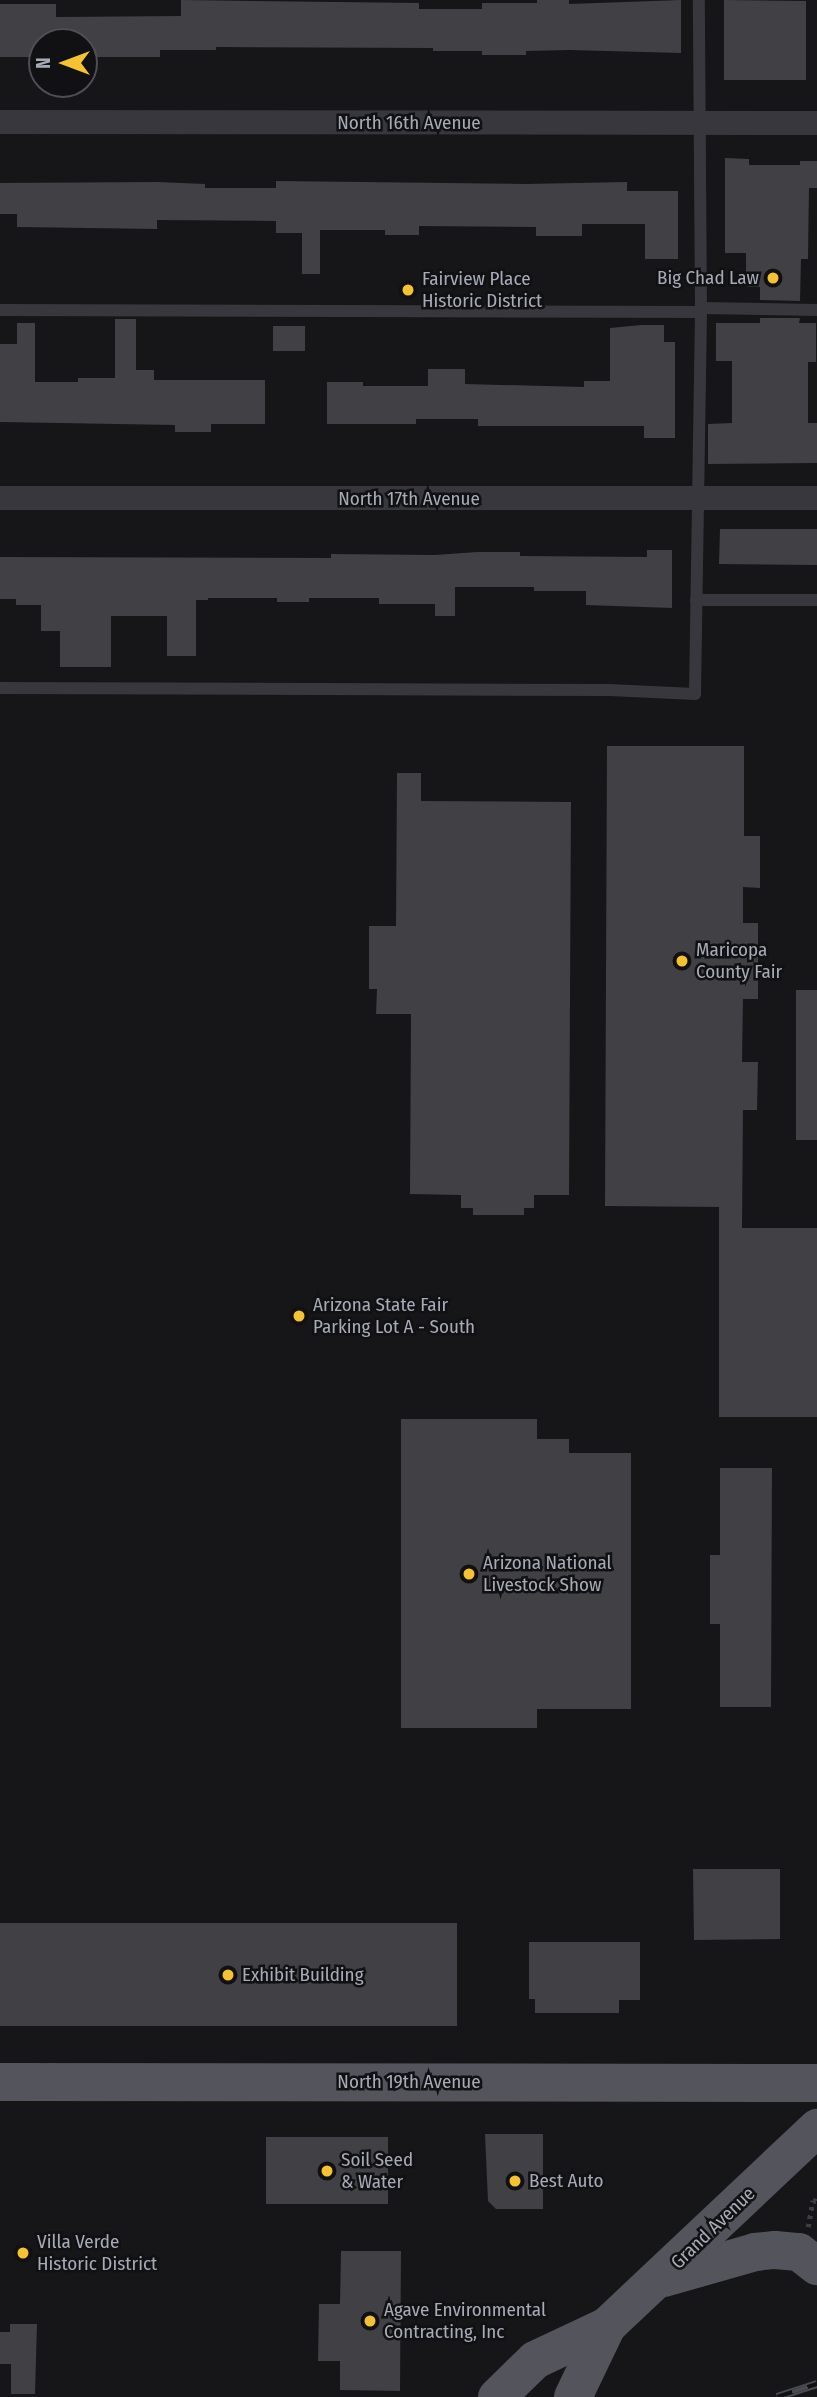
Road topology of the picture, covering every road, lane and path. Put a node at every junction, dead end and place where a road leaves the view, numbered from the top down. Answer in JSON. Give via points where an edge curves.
{"nodes":[{"id":1,"x":699,"y":0,"type":"edge"},
{"id":2,"x":0,"y":122,"type":"edge"},
{"id":3,"x":817,"y":123,"type":"edge"},
{"id":4,"x":699,"y":124,"type":"junction"},
{"id":5,"x":0,"y":310,"type":"edge"},
{"id":6,"x":701,"y":310,"type":"junction"},
{"id":7,"x":817,"y":310,"type":"edge"},
{"id":8,"x":0,"y":498,"type":"edge"},
{"id":9,"x":699,"y":498,"type":"junction"},
{"id":10,"x":817,"y":498,"type":"edge"},
{"id":11,"x":696,"y":600,"type":"junction"},
{"id":12,"x":817,"y":600,"type":"edge"},
{"id":13,"x":0,"y":688,"type":"edge"},
{"id":14,"x":0,"y":2082,"type":"edge"},
{"id":15,"x":817,"y":2083,"type":"edge"},
{"id":16,"x":817,"y":2128,"type":"edge"},
{"id":17,"x":817,"y":2201,"type":"edge"},
{"id":18,"x":812,"y":2250,"type":"edge"},
{"id":19,"x":659,"y":2280,"type":"junction"},
{"id":20,"x":607,"y":2326,"type":"junction"},
{"id":21,"x":497,"y":2397,"type":"edge"},
{"id":22,"x":573,"y":2397,"type":"edge"}],
"edges":[{"from":1,"to":4,"type":"lane"},
{"from":2,"to":4,"type":"street","name":"North 16th Avenue"},
{"from":3,"to":4,"type":"street","name":"North 16th Avenue"},
{"from":4,"to":6,"type":"lane"},
{"from":5,"to":6,"type":"lane"},
{"from":6,"to":7,"type":"lane"},
{"from":6,"to":9,"type":"lane"},
{"from":8,"to":9,"type":"street","name":"North 17th Avenue"},
{"from":9,"to":10,"type":"street","name":"North 17th Avenue"},
{"from":9,"to":11,"type":"lane"},
{"from":11,"to":12,"type":"lane"},
{"from":11,"to":13,"type":"lane","via":[[695,694]]},
{"from":14,"to":15,"type":"main road","name":"North 19th Avenue"},
{"from":16,"to":19,"type":"main road","name":"Grand Avenue"},
{"from":17,"to":18,"type":"path","via":[[813,2200]]},
{"from":18,"to":19,"type":"main road","via":[[755,2252]]},
{"from":19,"to":20,"type":"main road","name":"Grand Avenue"},
{"from":20,"to":21,"type":"main road","name":"Grand Avenue","via":[[535,2360]]},
{"from":20,"to":22,"type":"main road","name":"Grand Avenue"}]}
